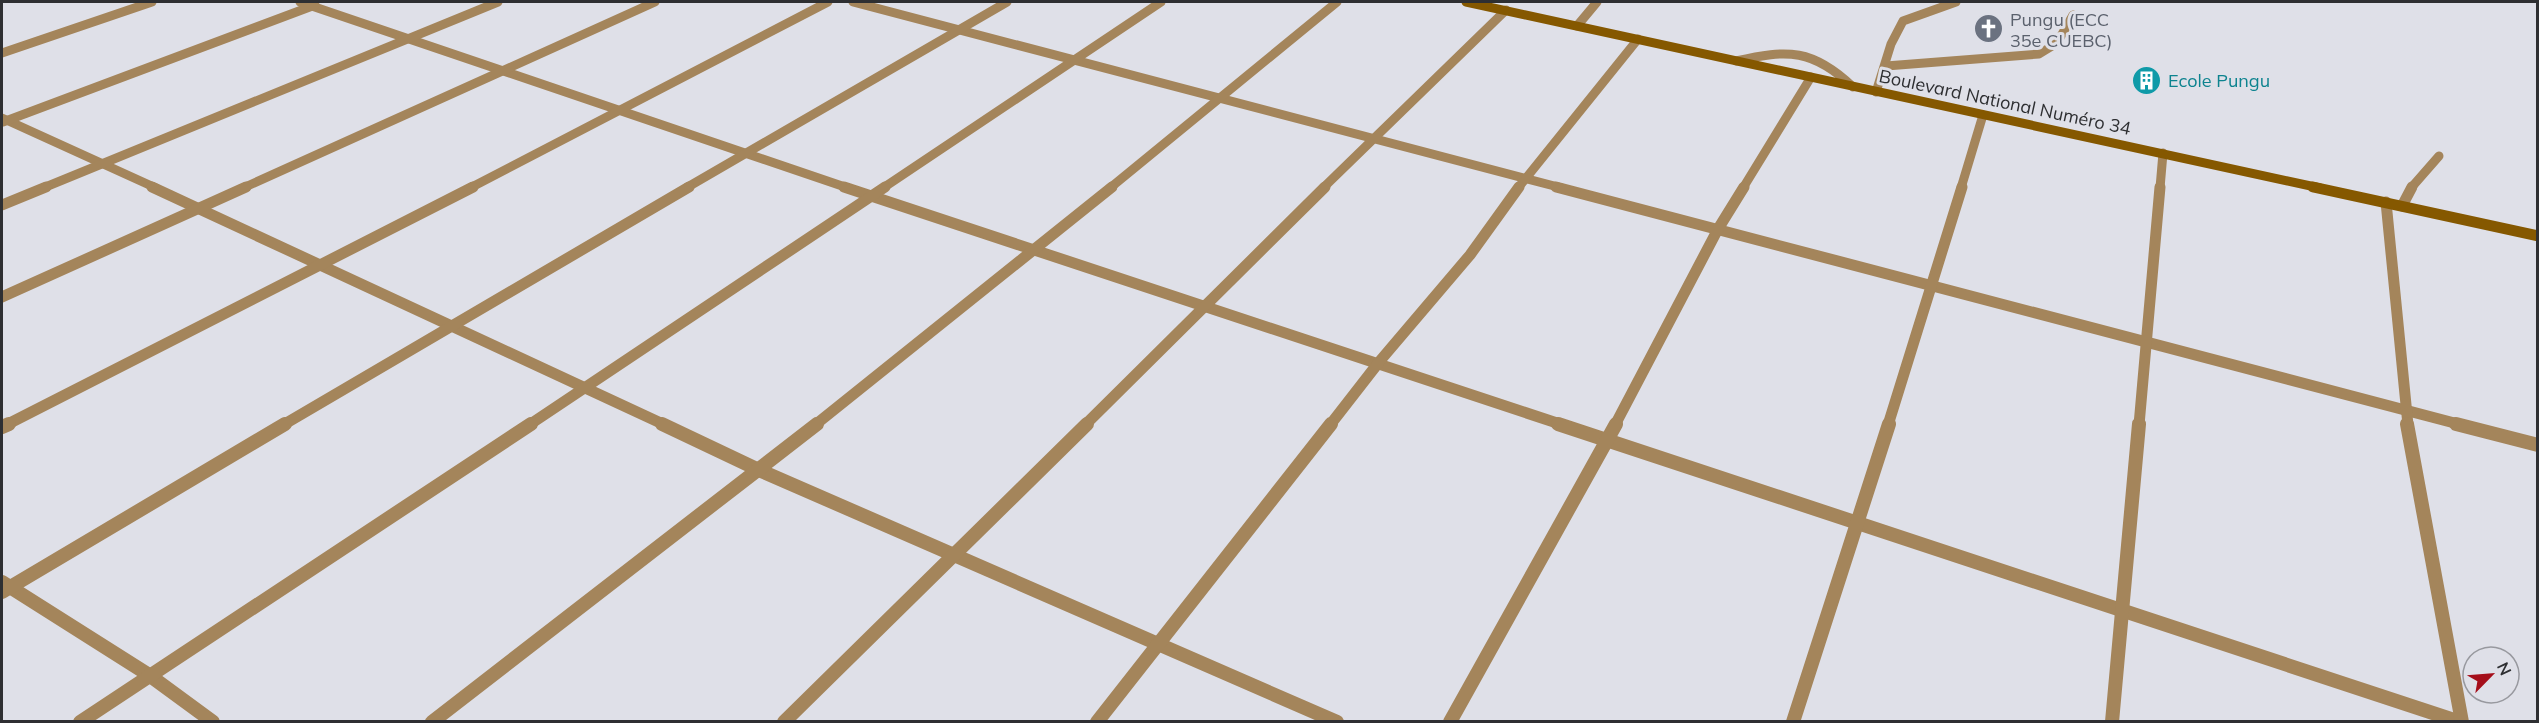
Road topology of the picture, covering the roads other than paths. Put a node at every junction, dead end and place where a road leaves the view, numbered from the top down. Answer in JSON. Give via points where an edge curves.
{"nodes":[{"id":1,"x":152,"y":2,"type":"edge"},
{"id":2,"x":300,"y":2,"type":"edge"},
{"id":3,"x":498,"y":2,"type":"edge"},
{"id":4,"x":656,"y":2,"type":"edge"},
{"id":5,"x":828,"y":2,"type":"edge"},
{"id":6,"x":854,"y":2,"type":"edge"},
{"id":7,"x":1007,"y":2,"type":"edge"},
{"id":8,"x":1161,"y":2,"type":"edge"},
{"id":9,"x":1337,"y":2,"type":"edge"},
{"id":10,"x":1466,"y":2,"type":"edge"},
{"id":11,"x":1597,"y":2,"type":"edge"},
{"id":12,"x":1956,"y":2,"type":"edge"},
{"id":13,"x":318,"y":4,"type":"edge"},
{"id":14,"x":1506,"y":10,"type":"junction"},
{"id":15,"x":2073,"y":15,"type":"dead end"},
{"id":16,"x":1577,"y":26,"type":"junction"},
{"id":17,"x":958,"y":30,"type":"junction"},
{"id":18,"x":410,"y":38,"type":"junction"},
{"id":19,"x":1638,"y":39,"type":"junction"},
{"id":20,"x":2,"y":52,"type":"edge"},
{"id":21,"x":1073,"y":61,"type":"junction"},
{"id":22,"x":1736,"y":61,"type":"junction"},
{"id":23,"x":1886,"y":66,"type":"junction"},
{"id":24,"x":505,"y":71,"type":"junction"},
{"id":25,"x":1812,"y":77,"type":"junction"},
{"id":26,"x":1853,"y":87,"type":"junction"},
{"id":27,"x":1876,"y":92,"type":"junction"},
{"id":28,"x":1220,"y":98,"type":"junction"},
{"id":29,"x":619,"y":111,"type":"junction"},
{"id":30,"x":1983,"y":115,"type":"junction"},
{"id":31,"x":3,"y":120,"type":"edge"},
{"id":32,"x":1374,"y":137,"type":"junction"},
{"id":33,"x":747,"y":153,"type":"junction"},
{"id":34,"x":2163,"y":153,"type":"junction"},
{"id":35,"x":2439,"y":156,"type":"dead end"},
{"id":36,"x":102,"y":164,"type":"junction"},
{"id":37,"x":1526,"y":177,"type":"junction"},
{"id":38,"x":871,"y":196,"type":"junction"},
{"id":39,"x":2386,"y":202,"type":"junction"},
{"id":40,"x":2,"y":205,"type":"edge"},
{"id":41,"x":2402,"y":206,"type":"junction"},
{"id":42,"x":198,"y":209,"type":"junction"},
{"id":43,"x":1718,"y":229,"type":"junction"},
{"id":44,"x":2538,"y":236,"type":"edge"},
{"id":45,"x":1036,"y":249,"type":"junction"},
{"id":46,"x":323,"y":265,"type":"junction"},
{"id":47,"x":1932,"y":285,"type":"junction"},
{"id":48,"x":2,"y":297,"type":"edge"},
{"id":49,"x":1208,"y":305,"type":"junction"},
{"id":50,"x":449,"y":326,"type":"junction"},
{"id":51,"x":2145,"y":343,"type":"junction"},
{"id":52,"x":1379,"y":362,"type":"junction"},
{"id":53,"x":586,"y":387,"type":"junction"},
{"id":54,"x":2405,"y":410,"type":"junction"},
{"id":55,"x":2,"y":427,"type":"edge"},
{"id":56,"x":1608,"y":438,"type":"junction"},
{"id":57,"x":2538,"y":445,"type":"edge"},
{"id":58,"x":759,"y":470,"type":"junction"},
{"id":59,"x":1857,"y":522,"type":"junction"},
{"id":60,"x":956,"y":556,"type":"junction"},
{"id":61,"x":4,"y":587,"type":"edge"},
{"id":62,"x":2122,"y":609,"type":"junction"},
{"id":63,"x":1158,"y":643,"type":"junction"},
{"id":64,"x":149,"y":675,"type":"junction"},
{"id":65,"x":80,"y":722,"type":"edge"},
{"id":66,"x":213,"y":722,"type":"edge"},
{"id":67,"x":432,"y":722,"type":"edge"},
{"id":68,"x":784,"y":722,"type":"edge"},
{"id":69,"x":1097,"y":722,"type":"edge"},
{"id":70,"x":1337,"y":722,"type":"edge"},
{"id":71,"x":1450,"y":722,"type":"edge"},
{"id":72,"x":1793,"y":722,"type":"edge"},
{"id":73,"x":2112,"y":722,"type":"edge"},
{"id":74,"x":2461,"y":722,"type":"edge"}],
"edges":[{"from":1,"to":20,"type":"street"},
{"from":2,"to":13,"type":"street"},
{"from":3,"to":18,"type":"street"},
{"from":4,"to":24,"type":"street"},
{"from":5,"to":29,"type":"street"},
{"from":6,"to":17,"type":"street"},
{"from":7,"to":17,"type":"street"},
{"from":8,"to":21,"type":"street"},
{"from":9,"to":28,"type":"street"},
{"from":10,"to":14,"type":"main road","name":"Boulevard National Numéro 34"},
{"from":11,"to":16,"type":"street"},
{"from":12,"to":23,"type":"street","via":[[1903,21],[1891,44]]},
{"from":13,"to":18,"type":"street"},
{"from":13,"to":31,"type":"street"},
{"from":14,"to":16,"type":"main road","name":"Boulevard National Numéro 34"},
{"from":14,"to":32,"type":"street"},
{"from":15,"to":23,"type":"street","via":[[2061,41],[2048,52]]},
{"from":16,"to":19,"type":"main road","name":"Boulevard National Numéro 34"},
{"from":17,"to":21,"type":"street"},
{"from":17,"to":33,"type":"street"},
{"from":18,"to":24,"type":"street"},
{"from":18,"to":36,"type":"street"},
{"from":19,"to":22,"type":"main road","name":"Boulevard National Numéro 34"},
{"from":19,"to":37,"type":"street"},
{"from":21,"to":28,"type":"street"},
{"from":21,"to":38,"type":"street"},
{"from":22,"to":25,"type":"main road","name":"Boulevard National Numéro 34"},
{"from":22,"to":26,"type":"street","via":[[1773,52],[1820,59]]},
{"from":23,"to":27,"type":"street"},
{"from":24,"to":29,"type":"street"},
{"from":24,"to":42,"type":"street"},
{"from":25,"to":26,"type":"main road","name":"Boulevard National Numéro 34"},
{"from":25,"to":43,"type":"street"},
{"from":26,"to":27,"type":"main road","name":"Boulevard National Numéro 34"},
{"from":27,"to":30,"type":"main road","name":"Boulevard National Numéro 34"},
{"from":28,"to":32,"type":"street"},
{"from":28,"to":45,"type":"street"},
{"from":29,"to":33,"type":"street"},
{"from":29,"to":46,"type":"street"},
{"from":30,"to":34,"type":"main road","name":"Boulevard National Numéro 34"},
{"from":30,"to":47,"type":"street"},
{"from":31,"to":36,"type":"street"},
{"from":32,"to":37,"type":"street"},
{"from":32,"to":49,"type":"street"},
{"from":33,"to":38,"type":"street"},
{"from":33,"to":50,"type":"street"},
{"from":34,"to":39,"type":"main road","name":"Boulevard National Numéro 34"},
{"from":34,"to":51,"type":"street"},
{"from":35,"to":41,"type":"street","via":[[2408,192]]},
{"from":36,"to":40,"type":"street"},
{"from":36,"to":42,"type":"street"},
{"from":37,"to":43,"type":"street"},
{"from":37,"to":52,"type":"street","via":[[1470,255]]},
{"from":38,"to":45,"type":"street"},
{"from":38,"to":53,"type":"street"},
{"from":39,"to":41,"type":"main road","name":"Boulevard National Numéro 34"},
{"from":39,"to":54,"type":"street"},
{"from":41,"to":44,"type":"main road","name":"Boulevard National Numéro 34"},
{"from":42,"to":46,"type":"street"},
{"from":42,"to":48,"type":"street"},
{"from":43,"to":47,"type":"street"},
{"from":43,"to":56,"type":"street"},
{"from":45,"to":49,"type":"street"},
{"from":45,"to":58,"type":"street"},
{"from":46,"to":50,"type":"street"},
{"from":46,"to":55,"type":"street"},
{"from":47,"to":51,"type":"street"},
{"from":47,"to":59,"type":"street"},
{"from":49,"to":52,"type":"street"},
{"from":49,"to":60,"type":"street"},
{"from":50,"to":53,"type":"street"},
{"from":50,"to":61,"type":"street"},
{"from":51,"to":54,"type":"street"},
{"from":51,"to":62,"type":"street"},
{"from":52,"to":56,"type":"street"},
{"from":52,"to":63,"type":"street"},
{"from":53,"to":58,"type":"street"},
{"from":53,"to":64,"type":"street"},
{"from":54,"to":57,"type":"street"},
{"from":54,"to":74,"type":"street"},
{"from":56,"to":59,"type":"street"},
{"from":56,"to":71,"type":"street"},
{"from":58,"to":60,"type":"street"},
{"from":58,"to":67,"type":"street"},
{"from":59,"to":62,"type":"street"},
{"from":59,"to":72,"type":"street"},
{"from":60,"to":63,"type":"street"},
{"from":60,"to":68,"type":"street"},
{"from":61,"to":64,"type":"street"},
{"from":62,"to":73,"type":"street"},
{"from":62,"to":74,"type":"street"},
{"from":63,"to":69,"type":"street"},
{"from":63,"to":70,"type":"street"},
{"from":64,"to":65,"type":"street"},
{"from":64,"to":66,"type":"street"}]}
